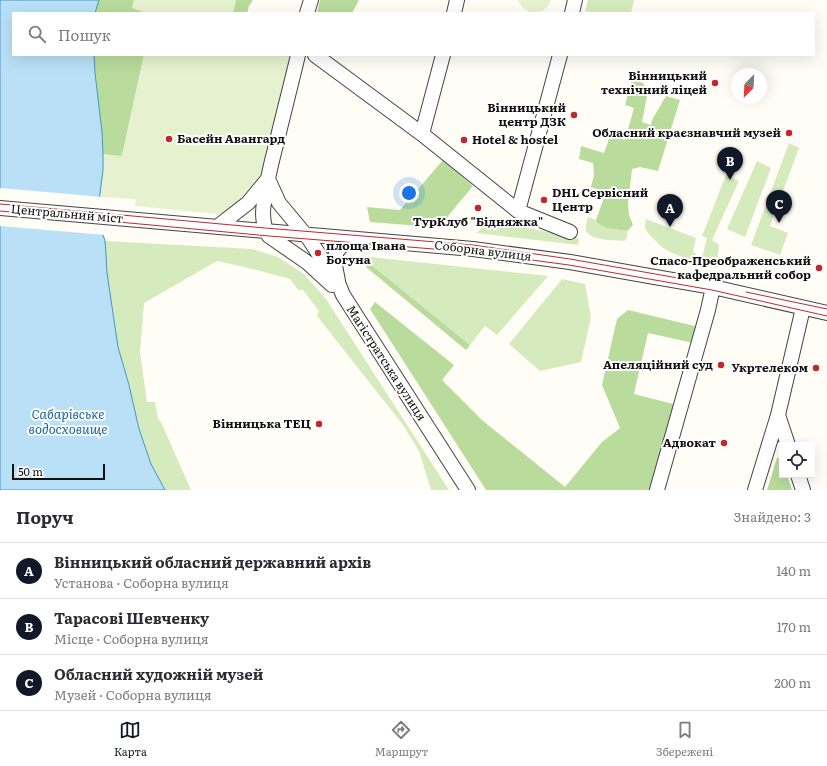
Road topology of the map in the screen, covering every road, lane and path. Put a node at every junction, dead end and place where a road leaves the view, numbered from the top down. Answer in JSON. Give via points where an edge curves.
{"nodes":[{"id":1,"x":311,"y":0,"type":"edge"},
{"id":2,"x":457,"y":0,"type":"edge"},
{"id":3,"x":575,"y":0,"type":"edge"},
{"id":4,"x":307,"y":12,"type":"edge"},
{"id":5,"x":454,"y":12,"type":"edge"},
{"id":6,"x":572,"y":12,"type":"edge"},
{"id":7,"x":298,"y":56,"type":"edge"},
{"id":8,"x":316,"y":56,"type":"edge"},
{"id":9,"x":443,"y":56,"type":"edge"},
{"id":10,"x":560,"y":56,"type":"edge"},
{"id":11,"x":422,"y":134,"type":"junction"},
{"id":12,"x":268,"y":179,"type":"junction"},
{"id":13,"x":0,"y":208,"type":"edge"},
{"id":14,"x":518,"y":212,"type":"junction"},
{"id":15,"x":134,"y":220,"type":"joint"},
{"id":16,"x":217,"y":227,"type":"junction"},
{"id":17,"x":266,"y":231,"type":"junction"},
{"id":18,"x":570,"y":232,"type":"dead end"},
{"id":19,"x":306,"y":235,"type":"junction"},
{"id":20,"x":351,"y":239,"type":"junction"},
{"id":21,"x":713,"y":287,"type":"junction"},
{"id":22,"x":341,"y":290,"type":"junction"},
{"id":23,"x":803,"y":308,"type":"junction"},
{"id":24,"x":827,"y":313,"type":"edge"},
{"id":25,"x":778,"y":415,"type":"junction"},
{"id":26,"x":787,"y":442,"type":"edge"},
{"id":27,"x":799,"y":478,"type":"edge"},
{"id":28,"x":468,"y":490,"type":"edge"},
{"id":29,"x":657,"y":490,"type":"edge"},
{"id":30,"x":755,"y":490,"type":"edge"},
{"id":31,"x":803,"y":490,"type":"edge"}],
"edges":[{"from":1,"to":4,"type":"street"},
{"from":2,"to":5,"type":"street"},
{"from":3,"to":6,"type":"street"},
{"from":7,"to":12,"type":"street"},
{"from":8,"to":11,"type":"street"},
{"from":9,"to":11,"type":"street"},
{"from":10,"to":14,"type":"street"},
{"from":11,"to":14,"type":"street"},
{"from":12,"to":16,"type":"street","via":[[248,203]]},
{"from":12,"to":17,"type":"street","via":[[263,213]]},
{"from":12,"to":19,"type":"street","name":"Магістратська вулиця","via":[[280,203]]},
{"from":13,"to":15,"type":"street","name":"Центральний міст"},
{"from":14,"to":18,"type":"street"},
{"from":15,"to":16,"type":"street","name":"Соборна вулиця"},
{"from":16,"to":17,"type":"street","name":"Соборна вулиця"},
{"from":17,"to":19,"type":"street","name":"Соборна вулиця"},
{"from":17,"to":22,"type":"street","via":[[269,236]]},
{"from":19,"to":20,"type":"street","name":"Соборна вулиця"},
{"from":19,"to":22,"type":"street","name":"Магістратська вулиця"},
{"from":20,"to":21,"type":"street","name":"Соборна вулиця","via":[[473,249],[570,262]]},
{"from":20,"to":22,"type":"street","via":[[341,247],[335,258]]},
{"from":21,"to":23,"type":"street","name":"Соборна вулиця"},
{"from":21,"to":29,"type":"street"},
{"from":22,"to":28,"type":"street","name":"Магістратська вулиця"},
{"from":23,"to":24,"type":"street","name":"Соборна вулиця"},
{"from":23,"to":25,"type":"street"},
{"from":25,"to":26,"type":"street"},
{"from":25,"to":30,"type":"street"},
{"from":27,"to":31,"type":"street"}]}
